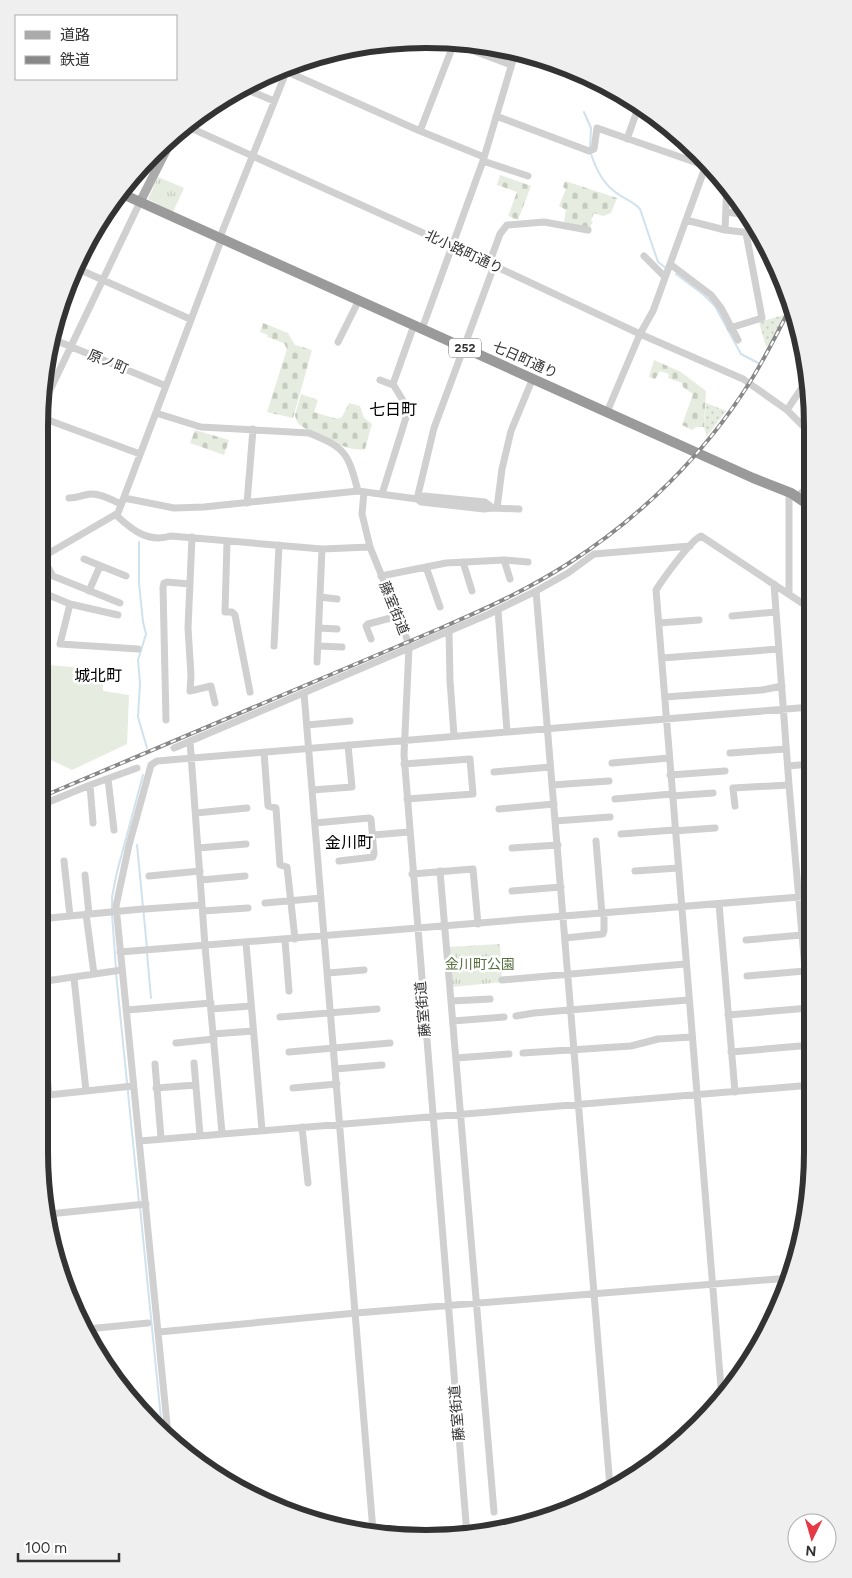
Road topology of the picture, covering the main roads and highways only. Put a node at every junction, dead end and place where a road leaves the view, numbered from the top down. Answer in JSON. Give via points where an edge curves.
{"nodes":[{"id":1,"x":166,"y":150,"type":"edge"},
{"id":2,"x":126,"y":196,"type":"edge"},
{"id":3,"x":140,"y":202,"type":"junction"},
{"id":4,"x":804,"y":502,"type":"edge"}],
"edges":[{"from":1,"to":3,"type":"main road"},
{"from":2,"to":3,"type":"highway","name":"七日町通り","number":"252"},
{"from":3,"to":4,"type":"highway","name":"七日町通り","number":"252","via":[[793,494]]}]}
